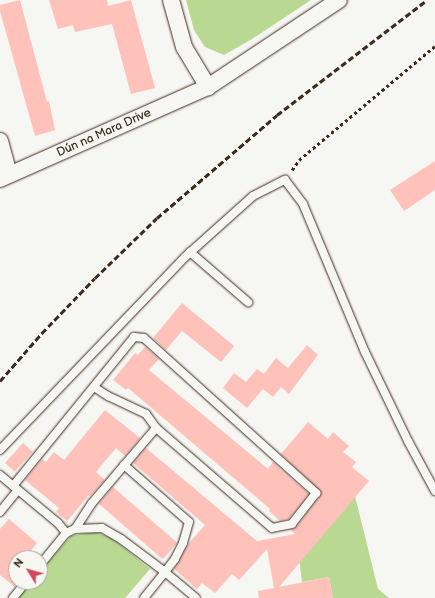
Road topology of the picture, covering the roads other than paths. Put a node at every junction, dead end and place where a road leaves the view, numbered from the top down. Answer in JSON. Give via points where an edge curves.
{"nodes":[{"id":1,"x":171,"y":0,"type":"edge"},
{"id":2,"x":339,"y":0,"type":"edge"},
{"id":3,"x":208,"y":87,"type":"junction"},
{"id":4,"x":0,"y":141,"type":"edge"},
{"id":5,"x":5,"y":177,"type":"edge"},
{"id":6,"x":190,"y":252,"type":"junction"},
{"id":7,"x":248,"y":302,"type":"dead end"},
{"id":8,"x":94,"y":387,"type":"junction"},
{"id":9,"x":156,"y":428,"type":"junction"},
{"id":10,"x":0,"y":450,"type":"edge"},
{"id":11,"x":124,"y":465,"type":"junction"},
{"id":12,"x":0,"y":475,"type":"edge"},
{"id":13,"x":15,"y":488,"type":"junction"},
{"id":14,"x":435,"y":491,"type":"edge"},
{"id":15,"x":0,"y":512,"type":"edge"},
{"id":16,"x":75,"y":529,"type":"junction"},
{"id":17,"x":66,"y":533,"type":"junction"},
{"id":18,"x":48,"y":555,"type":"edge"},
{"id":19,"x":165,"y":572,"type":"junction"},
{"id":20,"x":20,"y":590,"type":"edge"},
{"id":21,"x":13,"y":598,"type":"edge"},
{"id":22,"x":144,"y":598,"type":"edge"},
{"id":23,"x":196,"y":598,"type":"edge"}],
"edges":[{"from":1,"to":3,"type":"street","via":[[184,47]]},
{"from":2,"to":3,"type":"street","name":"Dún na Mara Drive"},
{"from":3,"to":5,"type":"street","name":"Dún na Mara Drive"},
{"from":4,"to":5,"type":"street"},
{"from":6,"to":7,"type":"lane"},
{"from":6,"to":10,"type":"lane"},
{"from":6,"to":14,"type":"lane","via":[[253,196],[285,180],[303,204],[365,352]]},
{"from":8,"to":9,"type":"lane","via":[[146,414]]},
{"from":8,"to":9,"type":"lane","via":[[134,337],[144,338],[316,493],[292,524],[272,528]]},
{"from":8,"to":13,"type":"lane"},
{"from":9,"to":11,"type":"lane"},
{"from":11,"to":16,"type":"lane","via":[[92,503]]},
{"from":11,"to":19,"type":"lane","via":[[189,522],[183,543]]},
{"from":12,"to":13,"type":"lane"},
{"from":13,"to":15,"type":"lane"},
{"from":13,"to":17,"type":"lane","via":[[58,522]]},
{"from":16,"to":17,"type":"lane"},
{"from":16,"to":19,"type":"lane","via":[[102,528]]},
{"from":17,"to":18,"type":"lane"},
{"from":19,"to":22,"type":"lane"},
{"from":19,"to":23,"type":"lane"},
{"from":20,"to":21,"type":"lane"}]}
